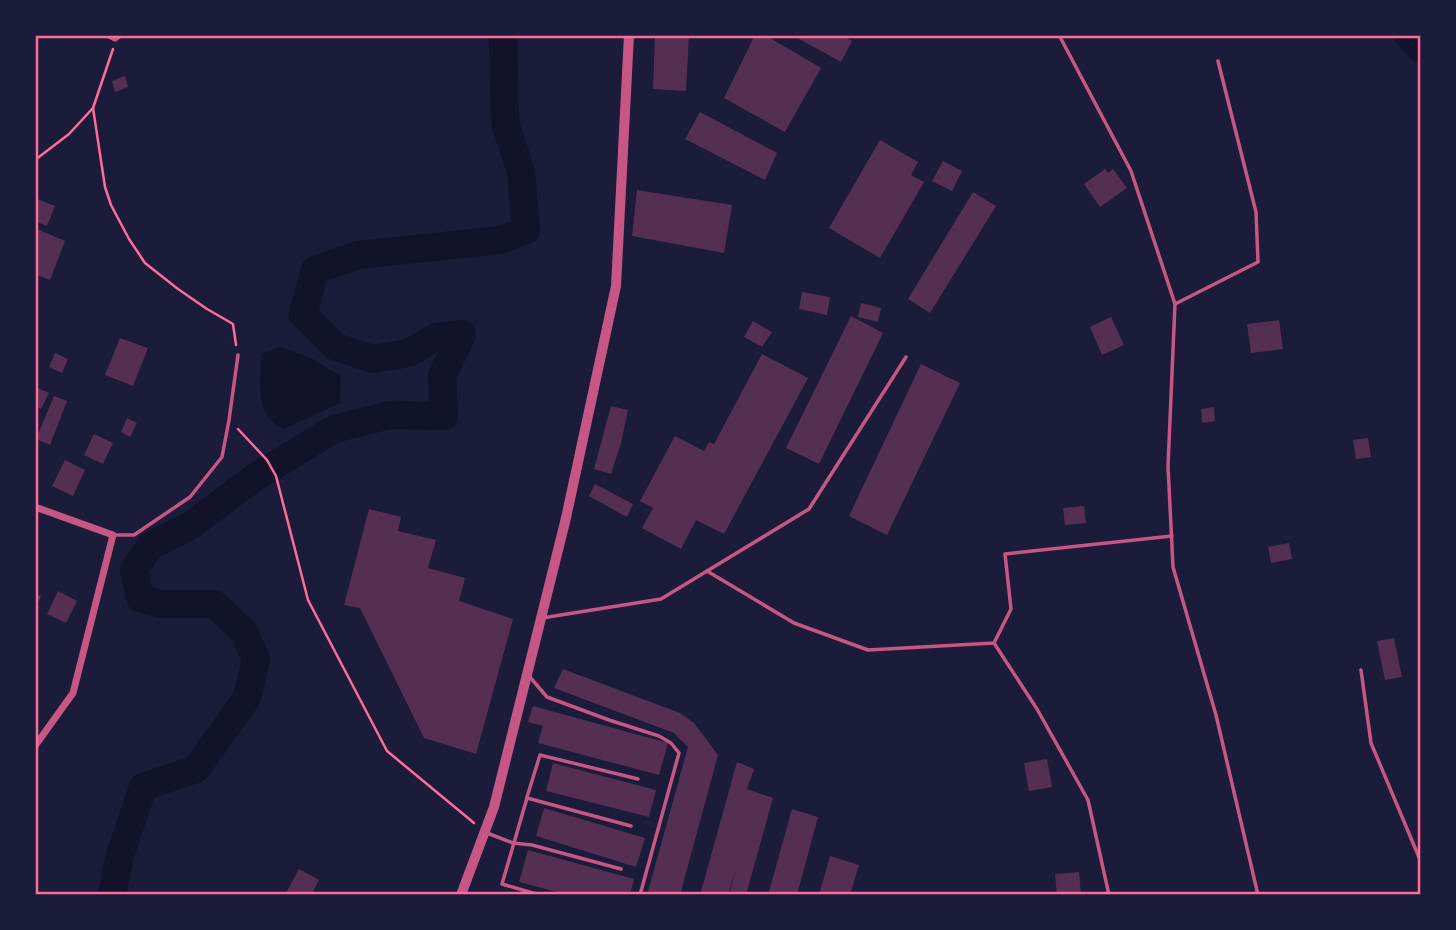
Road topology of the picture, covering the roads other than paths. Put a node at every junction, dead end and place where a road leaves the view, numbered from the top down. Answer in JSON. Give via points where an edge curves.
{"nodes":[{"id":1,"x":105,"y":35,"type":"edge"},
{"id":2,"x":122,"y":35,"type":"edge"},
{"id":3,"x":629,"y":35,"type":"edge"},
{"id":4,"x":1059,"y":35,"type":"edge"},
{"id":5,"x":1218,"y":61,"type":"dead end"},
{"id":6,"x":1175,"y":304,"type":"junction"},
{"id":7,"x":238,"y":355,"type":"road end"},
{"id":8,"x":906,"y":357,"type":"dead end"},
{"id":9,"x":35,"y":507,"type":"edge"},
{"id":10,"x":113,"y":535,"type":"junction"},
{"id":11,"x":1172,"y":536,"type":"junction"},
{"id":12,"x":707,"y":571,"type":"junction"},
{"id":13,"x":541,"y":618,"type":"junction"},
{"id":14,"x":994,"y":643,"type":"junction"},
{"id":15,"x":1361,"y":670,"type":"dead end"},
{"id":16,"x":527,"y":673,"type":"junction"},
{"id":17,"x":35,"y":746,"type":"edge"},
{"id":18,"x":638,"y":779,"type":"dead end"},
{"id":19,"x":527,"y":798,"type":"junction"},
{"id":20,"x":631,"y":826,"type":"dead end"},
{"id":21,"x":485,"y":832,"type":"junction"},
{"id":22,"x":513,"y":843,"type":"junction"},
{"id":23,"x":1421,"y":862,"type":"edge"},
{"id":24,"x":621,"y":869,"type":"dead end"},
{"id":25,"x":461,"y":895,"type":"edge"},
{"id":26,"x":540,"y":895,"type":"edge"},
{"id":27,"x":640,"y":895,"type":"edge"},
{"id":28,"x":1109,"y":895,"type":"edge"},
{"id":29,"x":1258,"y":895,"type":"edge"}],
"edges":[{"from":1,"to":2,"type":"lane","via":[[116,40]]},
{"from":3,"to":13,"type":"street","via":[[615,286]]},
{"from":4,"to":6,"type":"lane","via":[[1131,171]]},
{"from":5,"to":6,"type":"lane","via":[[1256,212],[1258,262]]},
{"from":6,"to":11,"type":"lane","via":[[1168,466]]},
{"from":7,"to":10,"type":"lane","via":[[222,457],[190,497],[134,535]]},
{"from":8,"to":12,"type":"lane","via":[[809,509]]},
{"from":9,"to":10,"type":"street"},
{"from":10,"to":17,"type":"street","via":[[73,694]]},
{"from":11,"to":14,"type":"lane","via":[[1004,554],[1011,608]]},
{"from":11,"to":29,"type":"lane","via":[[1173,566],[1216,715]]},
{"from":12,"to":13,"type":"lane","via":[[661,599]]},
{"from":12,"to":14,"type":"lane","via":[[794,623],[869,650]]},
{"from":13,"to":16,"type":"street"},
{"from":14,"to":28,"type":"lane","via":[[1088,800]]},
{"from":15,"to":23,"type":"lane","via":[[1371,743]]},
{"from":16,"to":21,"type":"street"},
{"from":16,"to":27,"type":"lane","via":[[547,698],[659,736],[679,753]]},
{"from":18,"to":19,"type":"lane","via":[[540,755]]},
{"from":19,"to":20,"type":"lane"},
{"from":19,"to":22,"type":"lane"},
{"from":21,"to":22,"type":"lane"},
{"from":21,"to":25,"type":"street"},
{"from":22,"to":24,"type":"lane"},
{"from":22,"to":26,"type":"lane","via":[[502,884]]}]}
